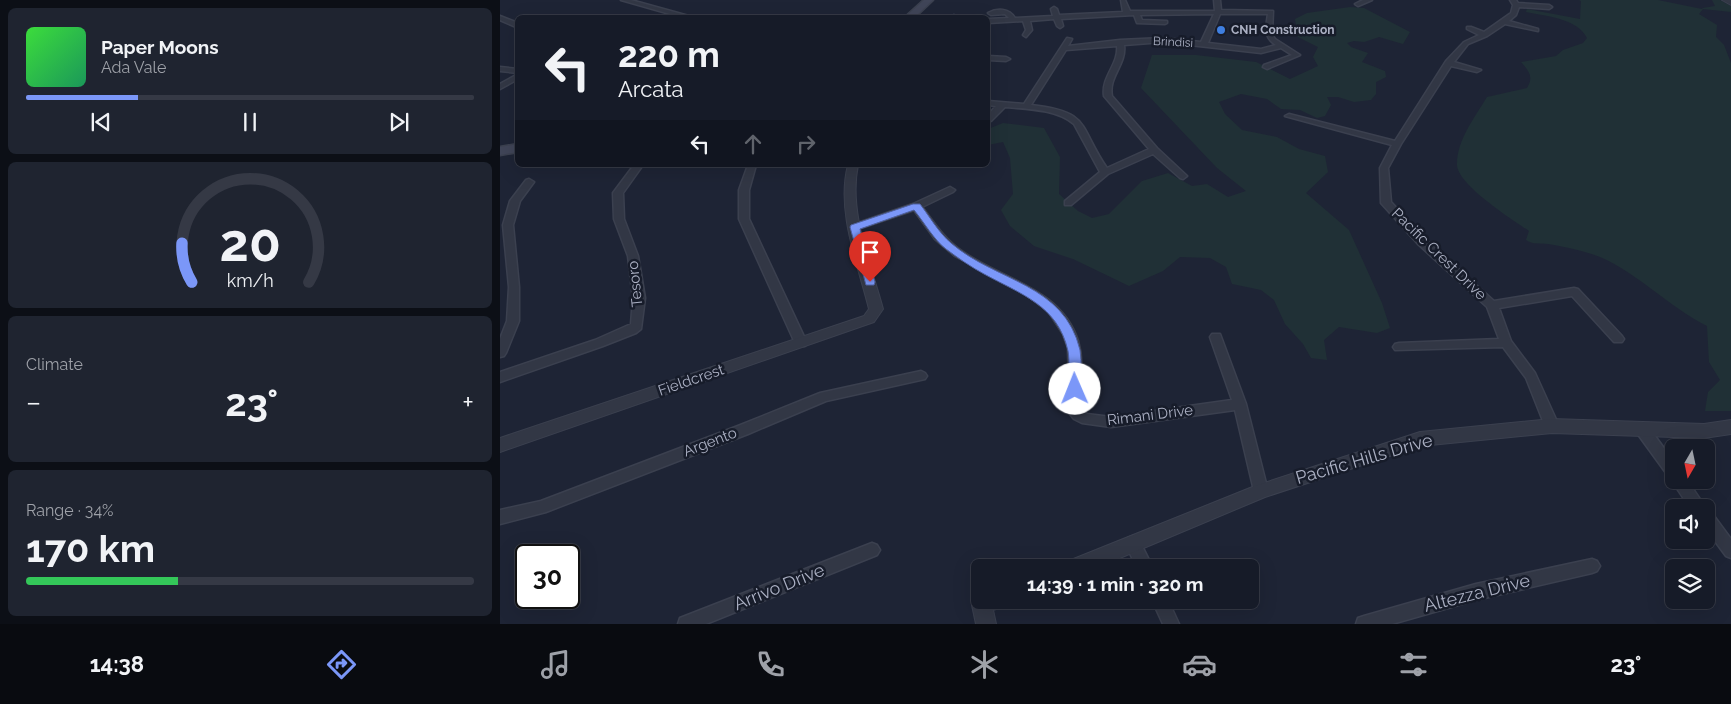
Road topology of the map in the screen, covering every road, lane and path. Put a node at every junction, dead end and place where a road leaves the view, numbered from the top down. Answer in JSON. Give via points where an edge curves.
{"nodes":[{"id":1,"x":624,"y":0,"type":"edge"},
{"id":2,"x":929,"y":0,"type":"edge"},
{"id":3,"x":1217,"y":0,"type":"edge"},
{"id":4,"x":1369,"y":0,"type":"edge"},
{"id":5,"x":1726,"y":0,"type":"edge"},
{"id":6,"x":1122,"y":1,"type":"dead end"},
{"id":7,"x":1172,"y":2,"type":"dead end"},
{"id":8,"x":1515,"y":2,"type":"edge"},
{"id":9,"x":1731,"y":2,"type":"edge"},
{"id":10,"x":1358,"y":4,"type":"dead end"},
{"id":11,"x":1091,"y":6,"type":"dead end"},
{"id":12,"x":1549,"y":8,"type":"dead end"},
{"id":13,"x":1054,"y":9,"type":"dead end"},
{"id":14,"x":1176,"y":10,"type":"junction"},
{"id":15,"x":1218,"y":12,"type":"junction"},
{"id":16,"x":991,"y":13,"type":"dead end"},
{"id":17,"x":1127,"y":13,"type":"junction"},
{"id":18,"x":1136,"y":13,"type":"junction"},
{"id":19,"x":682,"y":15,"type":"edge"},
{"id":20,"x":912,"y":15,"type":"edge"},
{"id":21,"x":1092,"y":16,"type":"junction"},
{"id":22,"x":1058,"y":17,"type":"junction"},
{"id":23,"x":500,"y":18,"type":"edge"},
{"id":24,"x":1026,"y":19,"type":"junction"},
{"id":25,"x":1013,"y":20,"type":"junction"},
{"id":26,"x":990,"y":21,"type":"edge"},
{"id":27,"x":1503,"y":21,"type":"junction"},
{"id":28,"x":1165,"y":22,"type":"dead end"},
{"id":29,"x":508,"y":23,"type":"junction"},
{"id":30,"x":1093,"y":24,"type":"dead end"},
{"id":31,"x":515,"y":25,"type":"edge"},
{"id":32,"x":500,"y":26,"type":"edge"},
{"id":33,"x":1060,"y":26,"type":"dead end"},
{"id":34,"x":1469,"y":28,"type":"dead end"},
{"id":35,"x":1536,"y":30,"type":"dead end"},
{"id":36,"x":993,"y":31,"type":"dead end"},
{"id":37,"x":1026,"y":35,"type":"dead end"},
{"id":38,"x":1485,"y":35,"type":"junction"},
{"id":39,"x":1070,"y":38,"type":"dead end"},
{"id":40,"x":1120,"y":42,"type":"junction"},
{"id":41,"x":1204,"y":44,"type":"junction"},
{"id":42,"x":1282,"y":46,"type":"junction"},
{"id":43,"x":1064,"y":48,"type":"junction"},
{"id":44,"x":990,"y":58,"type":"edge"},
{"id":45,"x":1006,"y":60,"type":"dead end"},
{"id":46,"x":1449,"y":63,"type":"junction"},
{"id":47,"x":1267,"y":67,"type":"dead end"},
{"id":48,"x":500,"y":69,"type":"edge"},
{"id":49,"x":1477,"y":70,"type":"dead end"},
{"id":50,"x":515,"y":71,"type":"edge"},
{"id":51,"x":515,"y":78,"type":"edge"},
{"id":52,"x":500,"y":88,"type":"edge"},
{"id":53,"x":990,"y":102,"type":"edge"},
{"id":54,"x":1000,"y":104,"type":"junction"},
{"id":55,"x":1026,"y":107,"type":"junction"},
{"id":56,"x":990,"y":110,"type":"edge"},
{"id":57,"x":990,"y":116,"type":"edge"},
{"id":58,"x":1289,"y":116,"type":"dead end"},
{"id":59,"x":1397,"y":144,"type":"junction"},
{"id":60,"x":515,"y":149,"type":"edge"},
{"id":61,"x":1154,"y":150,"type":"junction"},
{"id":62,"x":500,"y":152,"type":"edge"},
{"id":63,"x":638,"y":167,"type":"edge"},
{"id":64,"x":751,"y":167,"type":"edge"},
{"id":65,"x":852,"y":167,"type":"edge"},
{"id":66,"x":1105,"y":172,"type":"junction"},
{"id":67,"x":1183,"y":176,"type":"dead end"},
{"id":68,"x":529,"y":182,"type":"dead end"},
{"id":69,"x":950,"y":190,"type":"dead end"},
{"id":70,"x":1068,"y":203,"type":"dead end"},
{"id":71,"x":916,"y":206,"type":"junction"},
{"id":72,"x":855,"y":227,"type":"junction"},
{"id":73,"x":1492,"y":305,"type":"junction"},
{"id":74,"x":1216,"y":337,"type":"dead end"},
{"id":75,"x":1618,"y":339,"type":"dead end"},
{"id":76,"x":800,"y":343,"type":"junction"},
{"id":77,"x":1506,"y":343,"type":"junction"},
{"id":78,"x":1399,"y":347,"type":"dead end"},
{"id":79,"x":500,"y":353,"type":"edge"},
{"id":80,"x":921,"y":376,"type":"dead end"},
{"id":81,"x":500,"y":377,"type":"edge"},
{"id":82,"x":1240,"y":404,"type":"junction"},
{"id":83,"x":1552,"y":426,"type":"junction"},
{"id":84,"x":1731,"y":427,"type":"edge"},
{"id":85,"x":1642,"y":429,"type":"junction"},
{"id":86,"x":500,"y":446,"type":"edge"},
{"id":87,"x":1665,"y":461,"type":"edge"},
{"id":88,"x":1261,"y":491,"type":"junction"},
{"id":89,"x":500,"y":517,"type":"edge"},
{"id":90,"x":1715,"y":529,"type":"edge"},
{"id":91,"x":1133,"y":543,"type":"junction"},
{"id":92,"x":872,"y":550,"type":"dead end"},
{"id":93,"x":1731,"y":551,"type":"edge"},
{"id":94,"x":1095,"y":559,"type":"edge"},
{"id":95,"x":1141,"y":559,"type":"edge"},
{"id":96,"x":1592,"y":566,"type":"dead end"},
{"id":97,"x":983,"y":609,"type":"edge"},
{"id":98,"x":1164,"y":609,"type":"edge"},
{"id":99,"x":686,"y":624,"type":"edge"},
{"id":100,"x":986,"y":624,"type":"edge"},
{"id":101,"x":1172,"y":624,"type":"edge"},
{"id":102,"x":1364,"y":624,"type":"edge"}],
"edges":[{"from":1,"to":19,"type":"street"},
{"from":2,"to":20,"type":"main road"},
{"from":3,"to":15,"type":"street"},
{"from":4,"to":10,"type":"street"},
{"from":5,"to":9,"type":"street"},
{"from":6,"to":17,"type":"street"},
{"from":7,"to":14,"type":"street"},
{"from":8,"to":12,"type":"street"},
{"from":8,"to":27,"type":"street","name":"Pacific Crest Drive","via":[[1514,14]]},
{"from":11,"to":21,"type":"street"},
{"from":13,"to":22,"type":"street"},
{"from":14,"to":15,"type":"street"},
{"from":14,"to":18,"type":"street"},
{"from":15,"to":41,"type":"street"},
{"from":15,"to":42,"type":"street","via":[[1272,13],[1268,34]]},
{"from":16,"to":25,"type":"street","via":[[1008,12]]},
{"from":17,"to":18,"type":"street"},
{"from":17,"to":21,"type":"street"},
{"from":18,"to":28,"type":"street","via":[[1136,22]]},
{"from":21,"to":22,"type":"street"},
{"from":21,"to":30,"type":"street"},
{"from":22,"to":24,"type":"street"},
{"from":22,"to":33,"type":"street"},
{"from":23,"to":29,"type":"street"},
{"from":24,"to":25,"type":"street"},
{"from":24,"to":37,"type":"street"},
{"from":25,"to":26,"type":"street"},
{"from":26,"to":36,"type":"street"},
{"from":27,"to":35,"type":"street"},
{"from":27,"to":38,"type":"street","name":"Pacific Crest Drive"},
{"from":29,"to":31,"type":"street"},
{"from":29,"to":32,"type":"street"},
{"from":34,"to":38,"type":"street"},
{"from":38,"to":46,"type":"street","name":"Pacific Crest Drive","via":[[1466,43]]},
{"from":39,"to":43,"type":"street"},
{"from":40,"to":41,"type":"street","name":"Brindisi","via":[[1163,40]]},
{"from":40,"to":43,"type":"street","name":"Brindisi"},
{"from":40,"to":61,"type":"street","via":[[1121,52],[1106,89],[1108,96]]},
{"from":41,"to":42,"type":"street","name":"Brindisi","via":[[1261,51]]},
{"from":42,"to":47,"type":"street","via":[[1298,55]]},
{"from":43,"to":55,"type":"street"},
{"from":44,"to":45,"type":"street"},
{"from":46,"to":49,"type":"street"},
{"from":46,"to":59,"type":"street","name":"Pacific Crest Drive"},
{"from":48,"to":50,"type":"street"},
{"from":51,"to":52,"type":"street"},
{"from":53,"to":54,"type":"street"},
{"from":54,"to":55,"type":"street"},
{"from":54,"to":56,"type":"street"},
{"from":54,"to":57,"type":"street"},
{"from":55,"to":66,"type":"street","via":[[1071,116]]},
{"from":58,"to":59,"type":"street"},
{"from":59,"to":73,"type":"street","name":"Pacific Crest Drive","via":[[1384,168],[1386,203],[1423,243]]},
{"from":60,"to":62,"type":"main road"},
{"from":61,"to":66,"type":"street"},
{"from":61,"to":67,"type":"street"},
{"from":63,"to":81,"type":"street","name":"Tesoro","via":[[618,194],[619,219],[633,256],[639,298],[637,326]]},
{"from":64,"to":76,"type":"street","via":[[744,190],[744,219]]},
{"from":65,"to":72,"type":"street","via":[[848,184]]},
{"from":66,"to":70,"type":"street"},
{"from":68,"to":79,"type":"street","via":[[515,201],[508,225],[514,321]]},
{"from":69,"to":71,"type":"street"},
{"from":71,"to":72,"type":"street"},
{"from":71,"to":82,"type":"street","name":"Rimani Drive","via":[[948,245],[986,271],[1047,303],[1067,330],[1074,352],[1072,402],[1075,412],[1082,418],[1111,422]]},
{"from":72,"to":76,"type":"street","name":"Fieldcrest","via":[[876,309],[866,322]]},
{"from":73,"to":75,"type":"street","via":[[1574,292]]},
{"from":73,"to":77,"type":"street","name":"Pacific Crest Drive"},
{"from":74,"to":82,"type":"street"},
{"from":76,"to":86,"type":"street","name":"Fieldcrest"},
{"from":77,"to":78,"type":"street"},
{"from":77,"to":83,"type":"street","name":"Pacific Crest Drive","via":[[1531,376]]},
{"from":80,"to":89,"type":"street","name":"Argento","via":[[824,396],[541,507]]},
{"from":82,"to":88,"type":"street"},
{"from":83,"to":85,"type":"street","name":"Pacific Hills Drive"},
{"from":83,"to":88,"type":"street","name":"Pacific Hills Drive","via":[[1420,439]]},
{"from":84,"to":85,"type":"street","name":"Pacific Hills Drive","via":[[1704,431]]},
{"from":85,"to":87,"type":"street"},
{"from":88,"to":91,"type":"street","name":"Pacific Hills Drive"},
{"from":90,"to":93,"type":"street"},
{"from":91,"to":94,"type":"street","name":"Pacific Hills Drive"},
{"from":91,"to":95,"type":"street"},
{"from":92,"to":99,"type":"street","name":"Arrivo Drive"},
{"from":96,"to":102,"type":"street","name":"Altezza Drive","via":[[1476,592]]},
{"from":97,"to":100,"type":"street"},
{"from":98,"to":101,"type":"street"}]}
